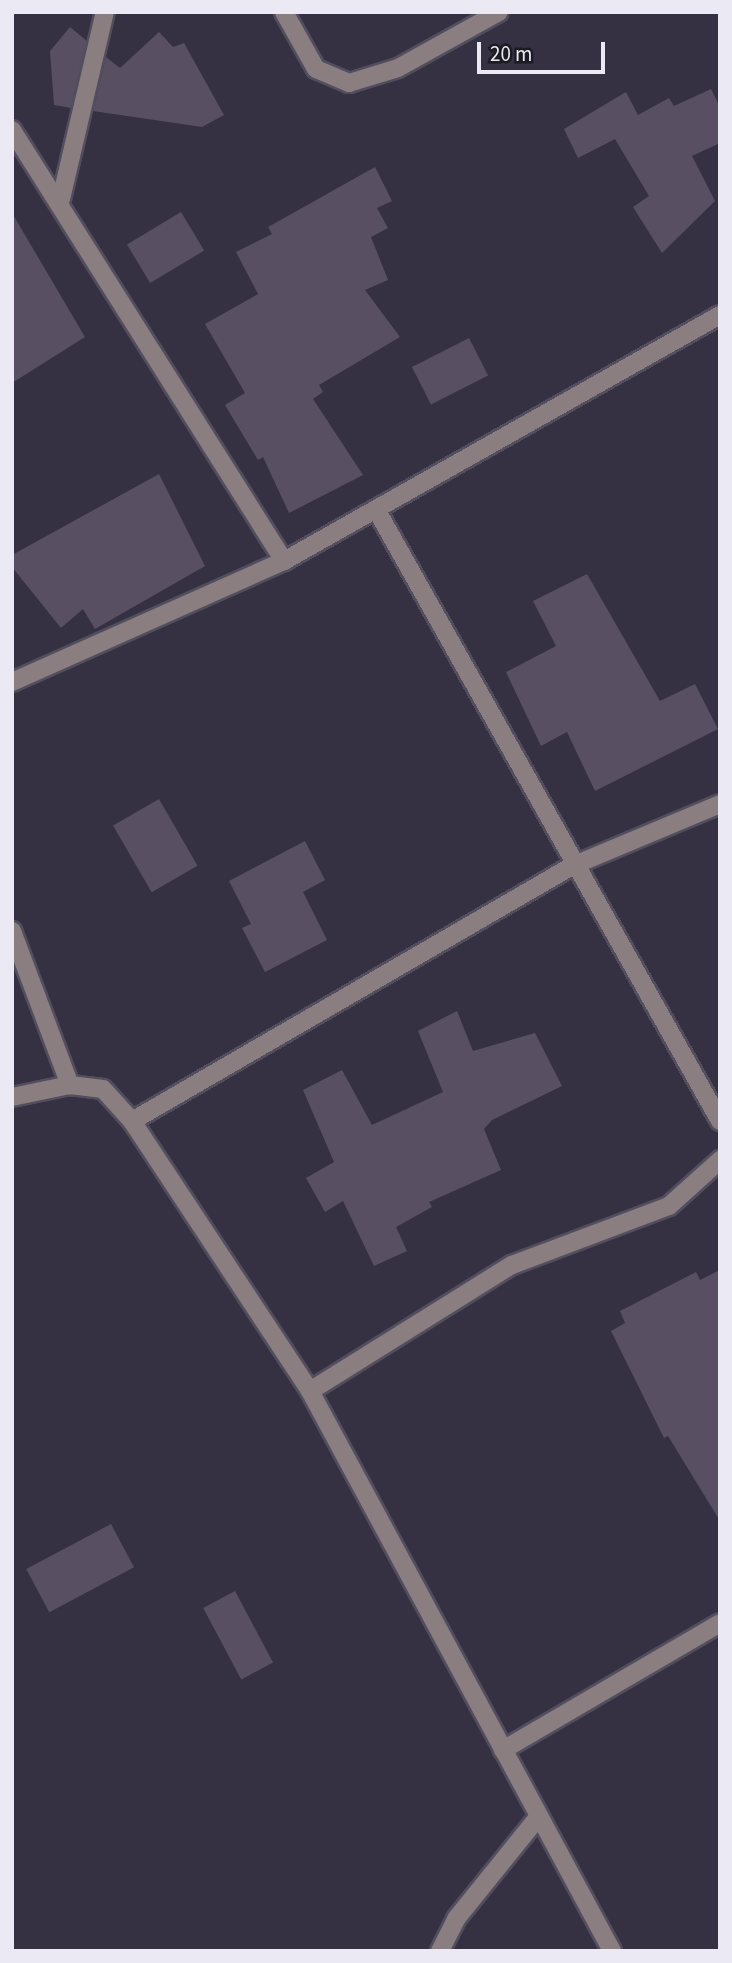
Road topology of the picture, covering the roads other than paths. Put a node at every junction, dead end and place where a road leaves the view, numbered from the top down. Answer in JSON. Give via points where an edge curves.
{"nodes":[{"id":1,"x":105,"y":12,"type":"edge"},
{"id":2,"x":284,"y":12,"type":"edge"},
{"id":3,"x":499,"y":12,"type":"edge"},
{"id":4,"x":12,"y":130,"type":"edge"},
{"id":5,"x":61,"y":199,"type":"junction"},
{"id":6,"x":720,"y":315,"type":"edge"},
{"id":7,"x":376,"y":509,"type":"junction"},
{"id":8,"x":284,"y":561,"type":"junction"},
{"id":9,"x":12,"y":682,"type":"edge"},
{"id":10,"x":720,"y":804,"type":"edge"},
{"id":11,"x":572,"y":866,"type":"junction"},
{"id":12,"x":12,"y":931,"type":"edge"},
{"id":13,"x":70,"y":1085,"type":"junction"},
{"id":14,"x":12,"y":1097,"type":"edge"},
{"id":15,"x":132,"y":1121,"type":"junction"},
{"id":16,"x":720,"y":1121,"type":"edge"},
{"id":17,"x":720,"y":1160,"type":"edge"},
{"id":18,"x":310,"y":1391,"type":"junction"},
{"id":19,"x":720,"y":1623,"type":"edge"},
{"id":20,"x":503,"y":1750,"type":"junction"},
{"id":21,"x":539,"y":1816,"type":"junction"},
{"id":22,"x":440,"y":1951,"type":"edge"},
{"id":23,"x":612,"y":1951,"type":"edge"}],
"edges":[{"from":1,"to":5,"type":"street"},
{"from":2,"to":3,"type":"street","via":[[316,69],[349,83],[398,68]]},
{"from":4,"to":5,"type":"street"},
{"from":5,"to":8,"type":"street"},
{"from":6,"to":7,"type":"street"},
{"from":7,"to":8,"type":"street"},
{"from":7,"to":11,"type":"street"},
{"from":8,"to":9,"type":"street"},
{"from":10,"to":11,"type":"street"},
{"from":11,"to":15,"type":"street"},
{"from":11,"to":16,"type":"street"},
{"from":12,"to":13,"type":"street"},
{"from":13,"to":14,"type":"street"},
{"from":13,"to":15,"type":"street","via":[[103,1089]]},
{"from":15,"to":18,"type":"street"},
{"from":17,"to":18,"type":"street","via":[[669,1206],[512,1265]]},
{"from":18,"to":20,"type":"street"},
{"from":19,"to":20,"type":"street"},
{"from":20,"to":21,"type":"street"},
{"from":21,"to":22,"type":"street","via":[[456,1919]]},
{"from":21,"to":23,"type":"street"}]}
